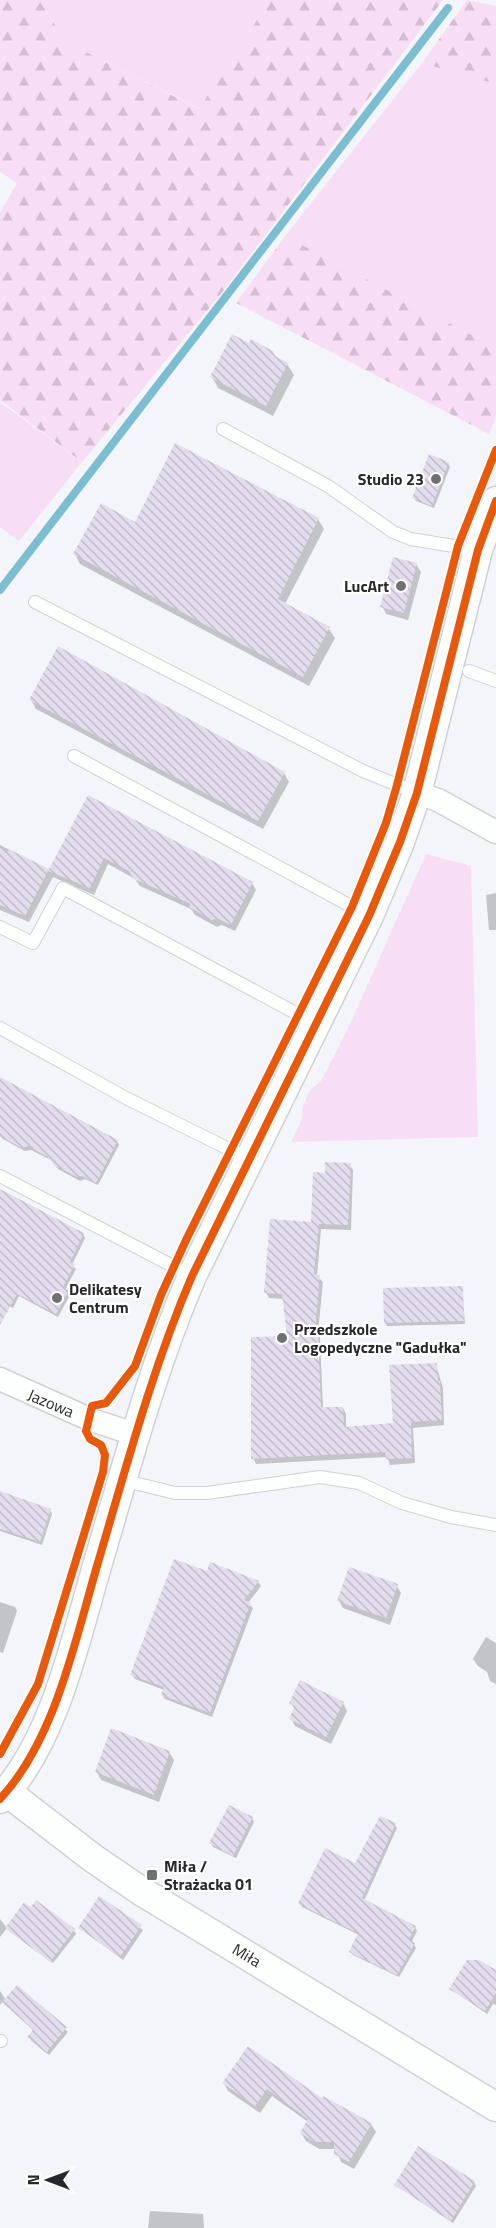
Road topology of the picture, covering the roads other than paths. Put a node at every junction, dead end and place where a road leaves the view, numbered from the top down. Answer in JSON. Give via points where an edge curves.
{"nodes":[{"id":1,"x":223,"y":429,"type":"dead end"},
{"id":2,"x":496,"y":501,"type":"edge"},
{"id":3,"x":478,"y":550,"type":"junction"},
{"id":4,"x":35,"y":602,"type":"dead end"},
{"id":5,"x":469,"y":671,"type":"dead end"},
{"id":6,"x":496,"y":680,"type":"edge"},
{"id":7,"x":75,"y":756,"type":"dead end"},
{"id":8,"x":417,"y":793,"type":"junction"},
{"id":9,"x":496,"y":832,"type":"edge"},
{"id":10,"x":369,"y":916,"type":"junction"},
{"id":11,"x":0,"y":927,"type":"edge"},
{"id":12,"x":316,"y":1024,"type":"junction"},
{"id":13,"x":0,"y":1028,"type":"edge"},
{"id":14,"x":251,"y":1160,"type":"junction"},
{"id":15,"x":0,"y":1176,"type":"edge"},
{"id":16,"x":192,"y":1276,"type":"junction"},
{"id":17,"x":0,"y":1379,"type":"edge"},
{"id":18,"x":137,"y":1435,"type":"junction"},
{"id":19,"x":122,"y":1480,"type":"junction"},
{"id":20,"x":496,"y":1525,"type":"edge"},
{"id":21,"x":3,"y":1796,"type":"edge"},
{"id":22,"x":496,"y":2107,"type":"edge"}],
"edges":[{"from":1,"to":3,"type":"lane","via":[[328,486],[393,532],[411,539]]},
{"from":2,"to":3,"type":"street"},
{"from":3,"to":8,"type":"street"},
{"from":4,"to":8,"type":"lane","via":[[355,767]]},
{"from":5,"to":6,"type":"lane"},
{"from":7,"to":10,"type":"lane"},
{"from":8,"to":9,"type":"street","via":[[438,800]]},
{"from":8,"to":10,"type":"street"},
{"from":10,"to":12,"type":"street"},
{"from":11,"to":12,"type":"lane","via":[[33,943],[63,888]]},
{"from":12,"to":14,"type":"street"},
{"from":13,"to":14,"type":"lane","via":[[126,1098]]},
{"from":14,"to":16,"type":"street"},
{"from":15,"to":16,"type":"lane"},
{"from":16,"to":18,"type":"street","via":[[169,1330]]},
{"from":17,"to":18,"type":"street","name":"Jazowa","via":[[79,1415]]},
{"from":18,"to":19,"type":"street"},
{"from":19,"to":20,"type":"lane","via":[[175,1493],[207,1493],[320,1477],[359,1483],[402,1503]]},
{"from":19,"to":21,"type":"street","via":[[70,1659],[46,1725]]},
{"from":21,"to":22,"type":"street","name":"Miła","via":[[141,1891]]}]}
